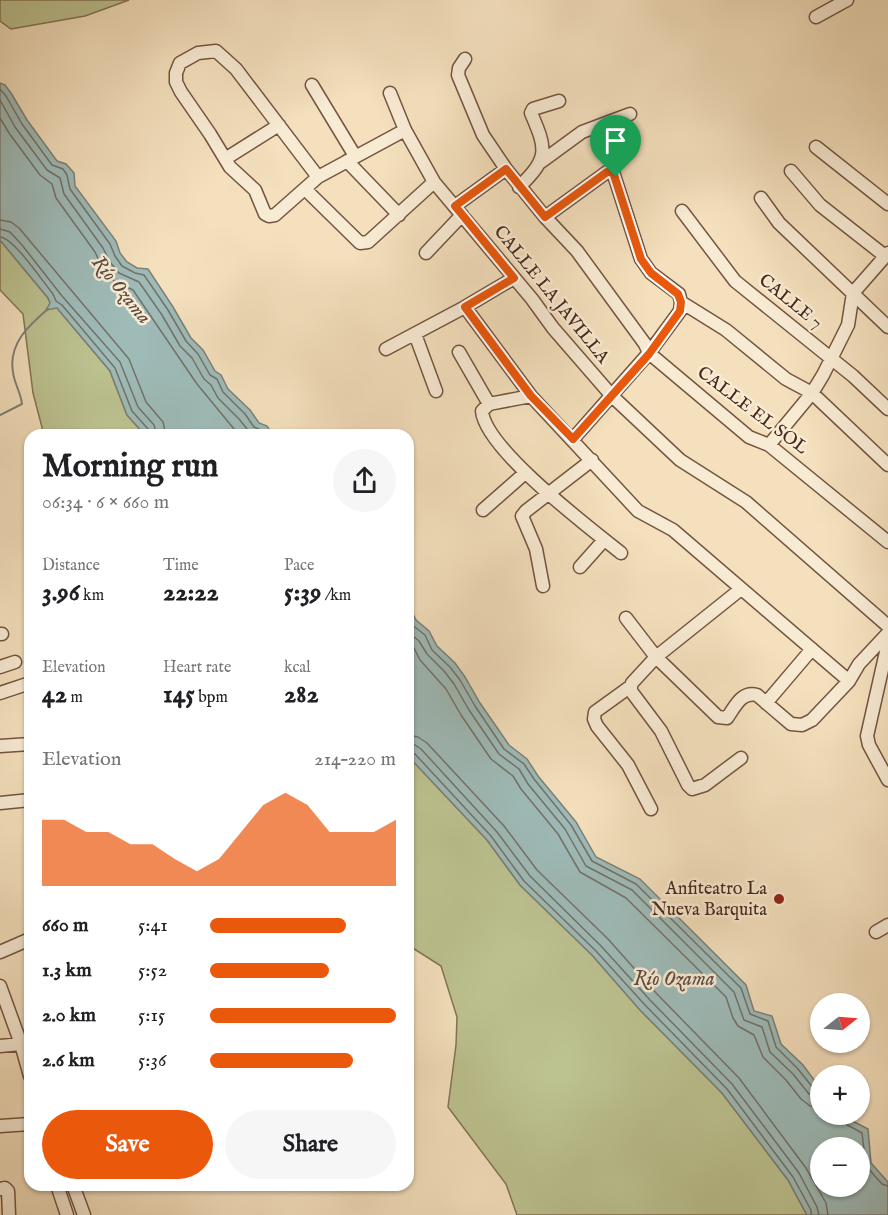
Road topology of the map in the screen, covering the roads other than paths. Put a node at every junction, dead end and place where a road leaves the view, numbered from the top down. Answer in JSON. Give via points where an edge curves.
{"nodes":[{"id":1,"x":848,"y":0,"type":"edge"},
{"id":2,"x":816,"y":17,"type":"dead end"},
{"id":3,"x":465,"y":59,"type":"dead end"},
{"id":4,"x":312,"y":85,"type":"dead end"},
{"id":5,"x":390,"y":93,"type":"dead end"},
{"id":6,"x":559,"y":100,"type":"dead end"},
{"id":7,"x":630,"y":114,"type":"dead end"},
{"id":8,"x":279,"y":125,"type":"junction"},
{"id":9,"x":405,"y":130,"type":"junction"},
{"id":10,"x":816,"y":147,"type":"dead end"},
{"id":11,"x":351,"y":158,"type":"junction"},
{"id":12,"x":225,"y":159,"type":"junction"},
{"id":13,"x":541,"y":162,"type":"junction"},
{"id":14,"x":506,"y":169,"type":"junction"},
{"id":15,"x":791,"y":171,"type":"dead end"},
{"id":16,"x":318,"y":177,"type":"junction"},
{"id":17,"x":434,"y":182,"type":"junction"},
{"id":18,"x":519,"y":187,"type":"junction"},
{"id":19,"x":305,"y":189,"type":"junction"},
{"id":20,"x":761,"y":198,"type":"dead end"},
{"id":21,"x":888,"y":204,"type":"edge"},
{"id":22,"x":459,"y":210,"type":"junction"},
{"id":23,"x":682,"y":211,"type":"dead end"},
{"id":24,"x":399,"y":214,"type":"junction"},
{"id":25,"x":545,"y":217,"type":"junction"},
{"id":26,"x":426,"y":253,"type":"dead end"},
{"id":27,"x":887,"y":254,"type":"edge"},
{"id":28,"x":514,"y":278,"type":"junction"},
{"id":29,"x":853,"y":293,"type":"junction"},
{"id":30,"x":681,"y":302,"type":"junction"},
{"id":31,"x":465,"y":307,"type":"junction"},
{"id":32,"x":888,"y":327,"type":"edge"},
{"id":33,"x":415,"y":334,"type":"junction"},
{"id":34,"x":386,"y":350,"type":"dead end"},
{"id":35,"x":459,"y":352,"type":"dead end"},
{"id":36,"x":649,"y":354,"type":"junction"},
{"id":37,"x":831,"y":359,"type":"junction"},
{"id":38,"x":436,"y":391,"type":"dead end"},
{"id":39,"x":812,"y":393,"type":"junction"},
{"id":40,"x":531,"y":396,"type":"junction"},
{"id":41,"x":612,"y":396,"type":"junction"},
{"id":42,"x":489,"y":404,"type":"junction"},
{"id":43,"x":888,"y":409,"type":"edge"},
{"id":44,"x":573,"y":439,"type":"junction"},
{"id":45,"x":769,"y":446,"type":"junction"},
{"id":46,"x":592,"y":460,"type":"junction"},
{"id":47,"x":888,"y":465,"type":"edge"},
{"id":48,"x":525,"y":473,"type":"junction"},
{"id":49,"x":549,"y":494,"type":"junction"},
{"id":50,"x":483,"y":510,"type":"dead end"},
{"id":51,"x":604,"y":540,"type":"junction"},
{"id":52,"x":888,"y":542,"type":"edge"},
{"id":53,"x":621,"y":553,"type":"dead end"},
{"id":54,"x":580,"y":567,"type":"dead end"},
{"id":55,"x":543,"y":586,"type":"dead end"},
{"id":56,"x":741,"y":589,"type":"junction"},
{"id":57,"x":626,"y":618,"type":"dead end"},
{"id":58,"x":888,"y":626,"type":"edge"},
{"id":59,"x":888,"y":633,"type":"edge"},
{"id":60,"x":888,"y":643,"type":"edge"},
{"id":61,"x":812,"y":649,"type":"junction"},
{"id":62,"x":656,"y":657,"type":"junction"},
{"id":63,"x":15,"y":662,"type":"dead end"},
{"id":64,"x":0,"y":667,"type":"edge"},
{"id":65,"x":849,"y":681,"type":"junction"},
{"id":66,"x":24,"y":686,"type":"edge"},
{"id":67,"x":631,"y":686,"type":"junction"},
{"id":68,"x":0,"y":693,"type":"edge"},
{"id":69,"x":766,"y":703,"type":"junction"},
{"id":70,"x":24,"y":744,"type":"edge"},
{"id":71,"x":0,"y":746,"type":"edge"},
{"id":72,"x":741,"y":758,"type":"dead end"},
{"id":73,"x":888,"y":780,"type":"edge"},
{"id":74,"x":24,"y":801,"type":"edge"},
{"id":75,"x":0,"y":803,"type":"edge"},
{"id":76,"x":651,"y":809,"type":"dead end"},
{"id":77,"x":888,"y":925,"type":"edge"},
{"id":78,"x":876,"y":932,"type":"dead end"},
{"id":79,"x":24,"y":942,"type":"edge"},
{"id":80,"x":0,"y":952,"type":"edge"},
{"id":81,"x":0,"y":987,"type":"edge"},
{"id":82,"x":21,"y":1044,"type":"junction"},
{"id":83,"x":0,"y":1046,"type":"edge"},
{"id":84,"x":24,"y":1055,"type":"edge"},
{"id":85,"x":24,"y":1124,"type":"edge"},
{"id":86,"x":0,"y":1126,"type":"edge"},
{"id":87,"x":2,"y":1189,"type":"edge"},
{"id":88,"x":59,"y":1191,"type":"edge"},
{"id":89,"x":75,"y":1191,"type":"edge"},
{"id":90,"x":9,"y":1215,"type":"edge"},
{"id":91,"x":67,"y":1215,"type":"edge"},
{"id":92,"x":84,"y":1215,"type":"edge"}],
"edges":[{"from":1,"to":2,"type":"street"},
{"from":3,"to":14,"type":"street","name":"CALLE EL SOL","via":[[458,75],[463,92],[483,135]]},
{"from":4,"to":11,"type":"street"},
{"from":5,"to":9,"type":"street","name":"CALLE LA JAVILLA"},
{"from":6,"to":13,"type":"street","via":[[531,113],[541,138]]},
{"from":7,"to":13,"type":"street","via":[[582,132]]},
{"from":8,"to":12,"type":"street"},
{"from":8,"to":12,"type":"street","via":[[236,69],[216,51],[189,57],[180,63],[176,82]]},
{"from":8,"to":16,"type":"street"},
{"from":9,"to":11,"type":"street"},
{"from":9,"to":17,"type":"street","name":"CALLE LA JAVILLA"},
{"from":10,"to":21,"type":"street"},
{"from":11,"to":16,"type":"street"},
{"from":11,"to":24,"type":"street"},
{"from":12,"to":19,"type":"street","via":[[255,190],[269,216]]},
{"from":13,"to":18,"type":"street"},
{"from":14,"to":18,"type":"street","name":"CALLE EL SOL"},
{"from":14,"to":22,"type":"street"},
{"from":15,"to":27,"type":"street","via":[[820,205]]},
{"from":16,"to":19,"type":"street"},
{"from":17,"to":22,"type":"street","name":"CALLE LA JAVILLA"},
{"from":17,"to":24,"type":"street"},
{"from":18,"to":25,"type":"street","name":"CALLE EL SOL"},
{"from":19,"to":24,"type":"street","via":[[360,243],[369,242]]},
{"from":20,"to":29,"type":"street","via":[[779,223]]},
{"from":22,"to":26,"type":"street"},
{"from":22,"to":28,"type":"street","name":"CALLE LA JAVILLA"},
{"from":23,"to":37,"type":"street","name":"CALLE 7","via":[[735,281]]},
{"from":25,"to":30,"type":"street","via":[[607,172],[613,172],[645,267],[678,294]]},
{"from":25,"to":36,"type":"street","name":"CALLE EL SOL","via":[[577,251]]},
{"from":27,"to":29,"type":"street"},
{"from":28,"to":31,"type":"street"},
{"from":28,"to":41,"type":"street","name":"CALLE LA JAVILLA"},
{"from":29,"to":32,"type":"street"},
{"from":29,"to":37,"type":"street","via":[[848,325]]},
{"from":30,"to":36,"type":"street","via":[[680,311]]},
{"from":30,"to":39,"type":"street","via":[[726,330],[786,379]]},
{"from":31,"to":33,"type":"street"},
{"from":31,"to":40,"type":"street"},
{"from":33,"to":34,"type":"street"},
{"from":33,"to":38,"type":"street"},
{"from":35,"to":42,"type":"street"},
{"from":36,"to":41,"type":"street"},
{"from":36,"to":45,"type":"street","name":"CALLE EL SOL","via":[[749,436]]},
{"from":37,"to":39,"type":"street"},
{"from":37,"to":43,"type":"street","name":"CALLE 7"},
{"from":39,"to":45,"type":"street"},
{"from":39,"to":47,"type":"street"},
{"from":40,"to":42,"type":"street"},
{"from":40,"to":44,"type":"street"},
{"from":41,"to":44,"type":"street"},
{"from":41,"to":58,"type":"street","name":"CALLE LA JAVILLA","via":[[680,460],[746,502]]},
{"from":42,"to":48,"type":"street","via":[[482,411],[483,421]]},
{"from":44,"to":46,"type":"street"},
{"from":45,"to":52,"type":"street","name":"CALLE EL SOL"},
{"from":46,"to":49,"type":"street"},
{"from":46,"to":56,"type":"street","via":[[638,511],[673,530]]},
{"from":48,"to":49,"type":"street"},
{"from":48,"to":50,"type":"street"},
{"from":49,"to":51,"type":"street"},
{"from":49,"to":55,"type":"street","via":[[522,516],[536,549]]},
{"from":51,"to":53,"type":"street"},
{"from":51,"to":54,"type":"street"},
{"from":56,"to":61,"type":"street"},
{"from":56,"to":62,"type":"street"},
{"from":57,"to":62,"type":"street"},
{"from":59,"to":65,"type":"street"},
{"from":60,"to":73,"type":"street","via":[[867,736]]},
{"from":61,"to":65,"type":"street"},
{"from":61,"to":69,"type":"street"},
{"from":62,"to":67,"type":"street"},
{"from":62,"to":69,"type":"street","via":[[722,719],[747,694],[757,695]]},
{"from":63,"to":64,"type":"street"},
{"from":65,"to":69,"type":"street","via":[[812,720],[802,725],[791,724]]},
{"from":66,"to":68,"type":"street"},
{"from":67,"to":72,"type":"street","via":[[692,789],[705,785]]},
{"from":67,"to":76,"type":"street","via":[[595,712],[594,719],[632,772]]},
{"from":70,"to":71,"type":"street"},
{"from":74,"to":75,"type":"street"},
{"from":77,"to":78,"type":"street"},
{"from":79,"to":80,"type":"street"},
{"from":81,"to":82,"type":"street"},
{"from":82,"to":83,"type":"street"},
{"from":82,"to":84,"type":"street"},
{"from":85,"to":86,"type":"street"},
{"from":87,"to":90,"type":"street","via":[[8,1191]]},
{"from":88,"to":91,"type":"street"},
{"from":89,"to":92,"type":"street"}]}
